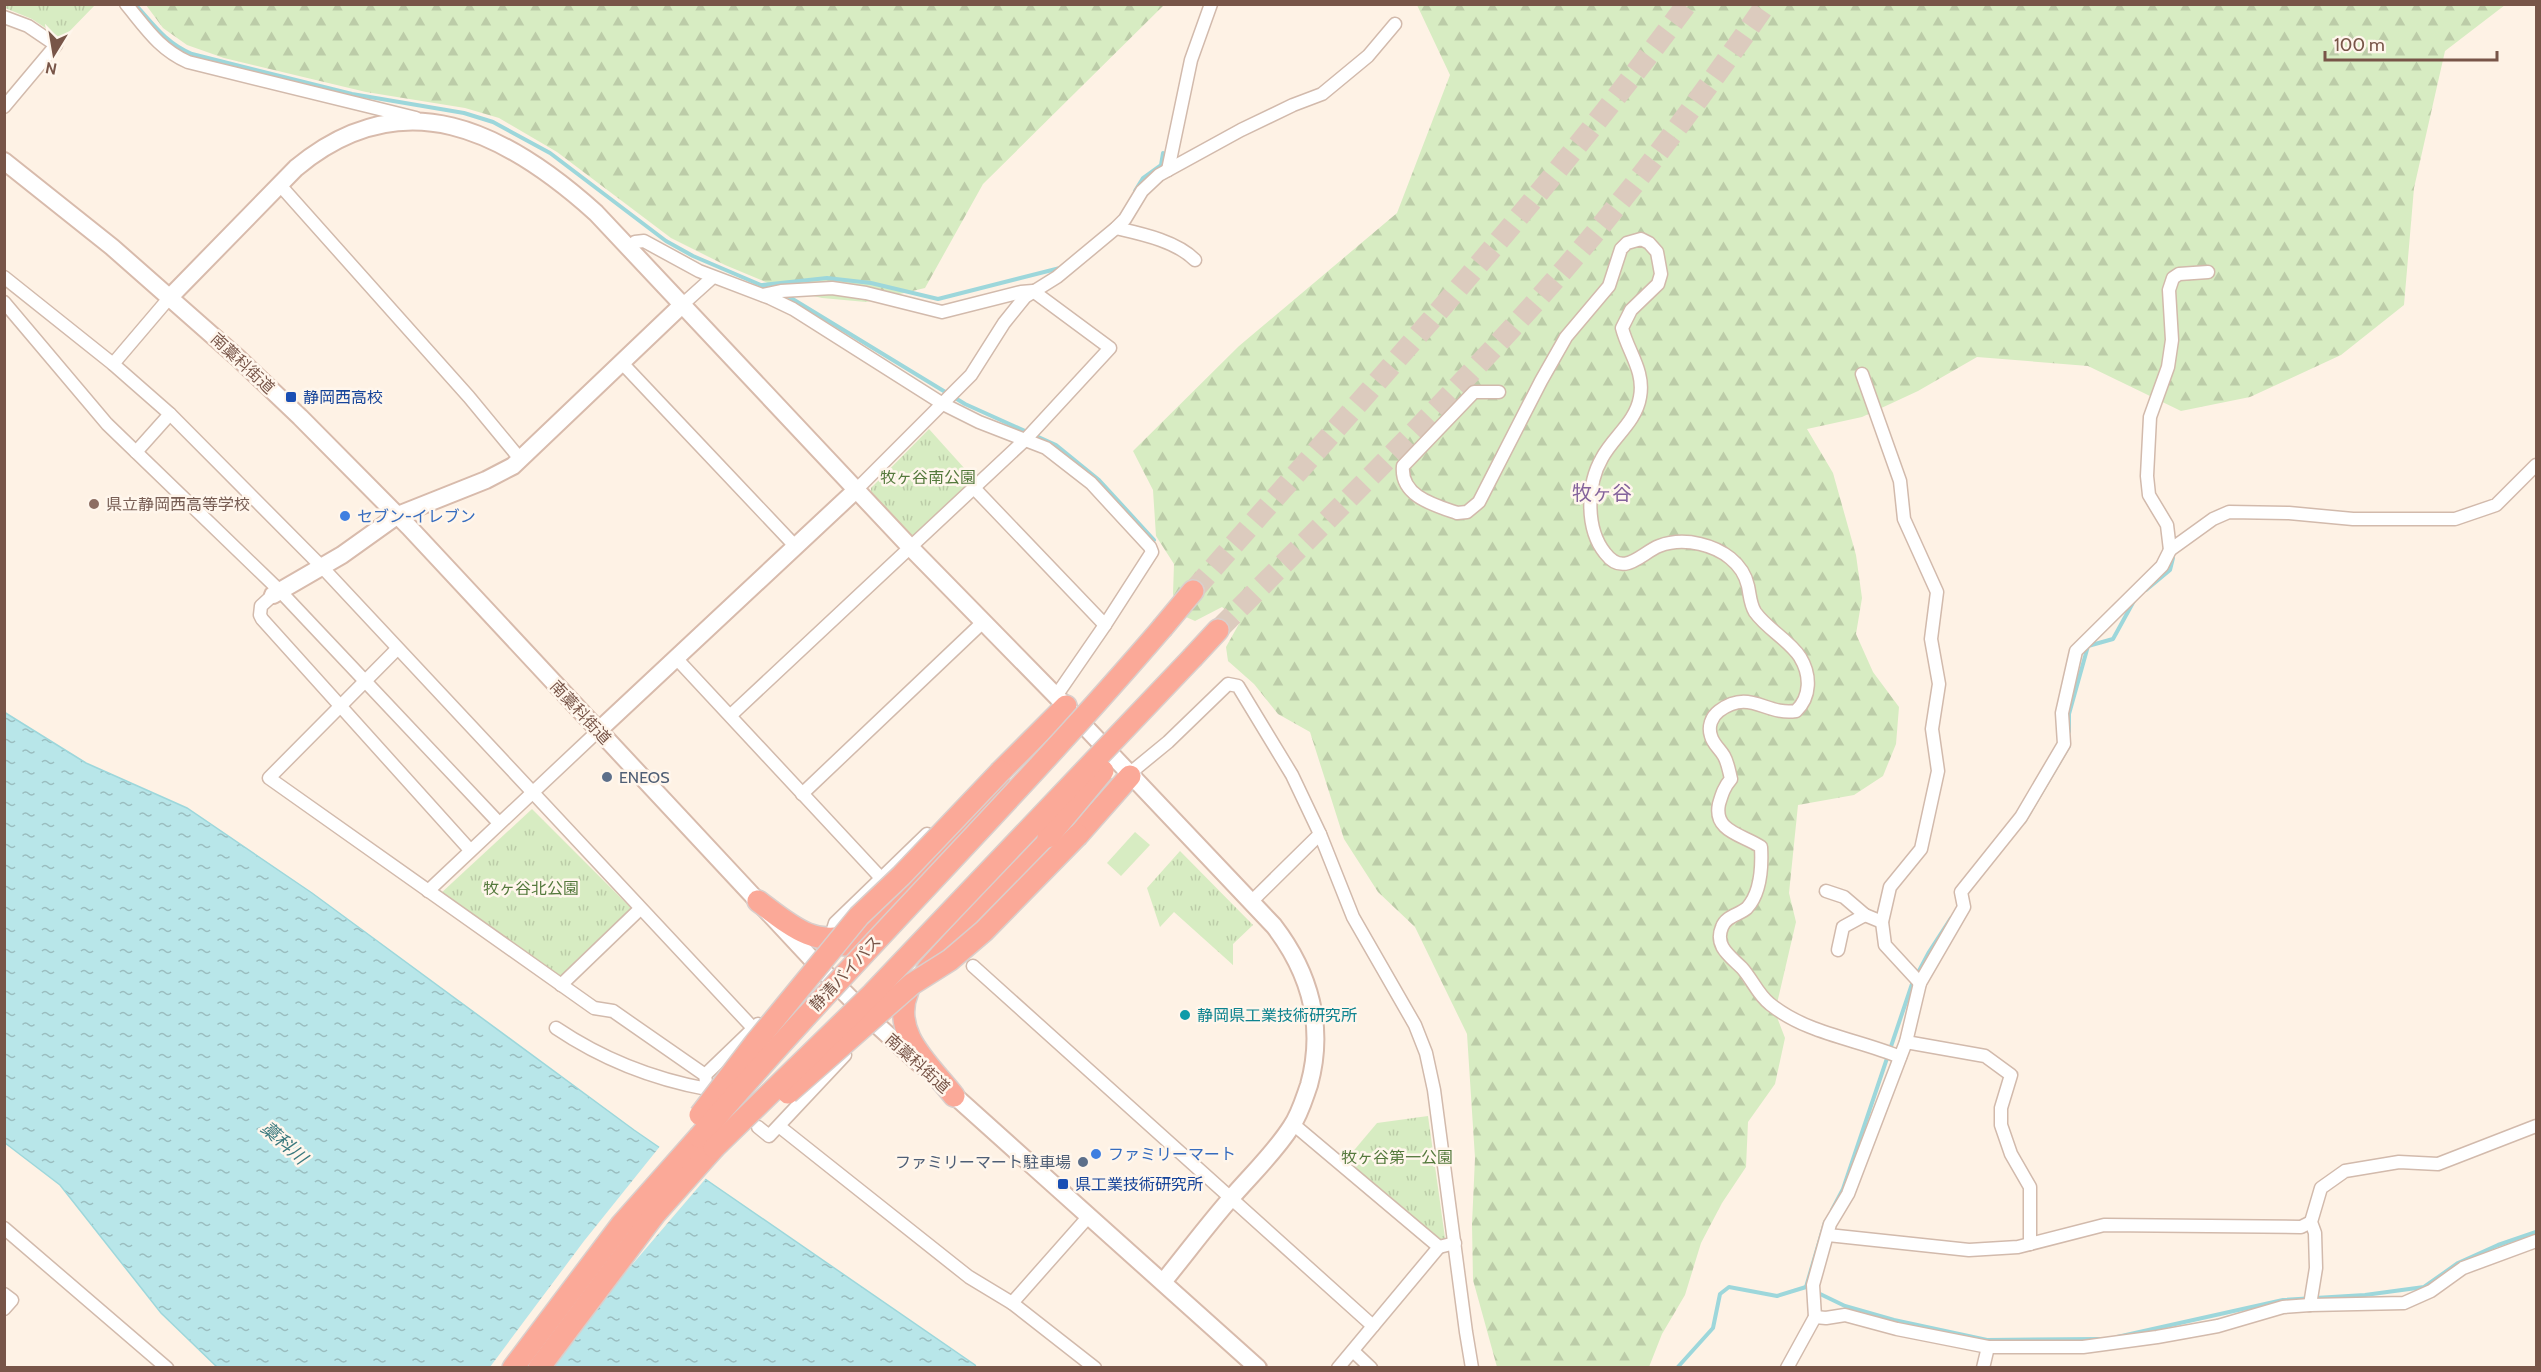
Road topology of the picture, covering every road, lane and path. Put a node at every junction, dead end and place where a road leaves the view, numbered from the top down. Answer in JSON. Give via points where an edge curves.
{"nodes":[{"id":1,"x":126,"y":4,"type":"edge"},
{"id":2,"x":1211,"y":4,"type":"edge"},
{"id":3,"x":4,"y":17,"type":"edge"},
{"id":4,"x":1395,"y":24,"type":"dead end"},
{"id":5,"x":4,"y":107,"type":"edge"},
{"id":6,"x":464,"y":129,"type":"junction"},
{"id":7,"x":4,"y":161,"type":"edge"},
{"id":8,"x":1168,"y":170,"type":"junction"},
{"id":9,"x":279,"y":184,"type":"junction"},
{"id":10,"x":1116,"y":228,"type":"junction"},
{"id":11,"x":630,"y":248,"type":"junction"},
{"id":12,"x":1196,"y":260,"type":"dead end"},
{"id":13,"x":2208,"y":272,"type":"dead end"},
{"id":14,"x":4,"y":277,"type":"edge"},
{"id":15,"x":713,"y":277,"type":"junction"},
{"id":16,"x":1033,"y":291,"type":"junction"},
{"id":17,"x":763,"y":295,"type":"junction"},
{"id":18,"x":170,"y":297,"type":"junction"},
{"id":19,"x":4,"y":302,"type":"edge"},
{"id":20,"x":683,"y":304,"type":"junction"},
{"id":21,"x":622,"y":363,"type":"junction"},
{"id":22,"x":113,"y":364,"type":"junction"},
{"id":23,"x":1862,"y":374,"type":"dead end"},
{"id":24,"x":1499,"y":392,"type":"dead end"},
{"id":25,"x":943,"y":404,"type":"junction"},
{"id":26,"x":170,"y":414,"type":"junction"},
{"id":27,"x":1026,"y":439,"type":"junction"},
{"id":28,"x":136,"y":452,"type":"junction"},
{"id":29,"x":521,"y":460,"type":"junction"},
{"id":30,"x":2536,"y":465,"type":"edge"},
{"id":31,"x":974,"y":488,"type":"junction"},
{"id":32,"x":857,"y":489,"type":"junction"},
{"id":33,"x":398,"y":515,"type":"junction"},
{"id":34,"x":796,"y":547,"type":"junction"},
{"id":35,"x":911,"y":548,"type":"junction"},
{"id":36,"x":2170,"y":550,"type":"junction"},
{"id":37,"x":322,"y":567,"type":"junction"},
{"id":38,"x":1193,"y":591,"type":"tunnel mouth"},
{"id":39,"x":277,"y":593,"type":"junction"},
{"id":40,"x":982,"y":623,"type":"junction"},
{"id":41,"x":1106,"y":625,"type":"junction"},
{"id":42,"x":1163,"y":627,"type":"junction"},
{"id":43,"x":1218,"y":630,"type":"tunnel mouth"},
{"id":44,"x":397,"y":649,"type":"junction"},
{"id":45,"x":1193,"y":657,"type":"junction"},
{"id":46,"x":676,"y":658,"type":"junction"},
{"id":47,"x":365,"y":680,"type":"junction"},
{"id":48,"x":1061,"y":701,"type":"junction"},
{"id":49,"x":340,"y":707,"type":"junction"},
{"id":50,"x":731,"y":716,"type":"junction"},
{"id":51,"x":598,"y":731,"type":"junction"},
{"id":52,"x":1024,"y":746,"type":"junction"},
{"id":53,"x":1130,"y":775,"type":"junction"},
{"id":54,"x":1001,"y":779,"type":"junction"},
{"id":55,"x":531,"y":793,"type":"junction"},
{"id":56,"x":802,"y":794,"type":"junction"},
{"id":57,"x":500,"y":823,"type":"junction"},
{"id":58,"x":1320,"y":834,"type":"junction"},
{"id":59,"x":470,"y":850,"type":"junction"},
{"id":60,"x":880,"y":878,"type":"junction"},
{"id":61,"x":428,"y":891,"type":"junction"},
{"id":62,"x":1826,"y":891,"type":"dead end"},
{"id":63,"x":758,"y":901,"type":"junction"},
{"id":64,"x":1251,"y":902,"type":"junction"},
{"id":65,"x":640,"y":909,"type":"junction"},
{"id":66,"x":1865,"y":915,"type":"junction"},
{"id":67,"x":1882,"y":922,"type":"junction"},
{"id":68,"x":858,"y":932,"type":"junction"},
{"id":69,"x":830,"y":939,"type":"junction"},
{"id":70,"x":1838,"y":950,"type":"dead end"},
{"id":71,"x":973,"y":966,"type":"dead end"},
{"id":72,"x":821,"y":969,"type":"junction"},
{"id":73,"x":1920,"y":983,"type":"junction"},
{"id":74,"x":561,"y":985,"type":"junction"},
{"id":75,"x":908,"y":991,"type":"junction"},
{"id":76,"x":876,"y":1024,"type":"junction"},
{"id":77,"x":556,"y":1028,"type":"dead end"},
{"id":78,"x":753,"y":1028,"type":"junction"},
{"id":79,"x":1906,"y":1041,"type":"junction"},
{"id":80,"x":1898,"y":1056,"type":"junction"},
{"id":81,"x":705,"y":1075,"type":"junction"},
{"id":82,"x":954,"y":1096,"type":"junction"},
{"id":83,"x":1293,"y":1124,"type":"junction"},
{"id":84,"x":2536,"y":1126,"type":"edge"},
{"id":85,"x":758,"y":1127,"type":"dead end"},
{"id":86,"x":780,"y":1127,"type":"junction"},
{"id":87,"x":1230,"y":1198,"type":"junction"},
{"id":88,"x":1089,"y":1216,"type":"junction"},
{"id":89,"x":2311,"y":1222,"type":"junction"},
{"id":90,"x":621,"y":1225,"type":"junction"},
{"id":91,"x":4,"y":1228,"type":"edge"},
{"id":92,"x":1828,"y":1235,"type":"junction"},
{"id":93,"x":2536,"y":1240,"type":"edge"},
{"id":94,"x":634,"y":1243,"type":"junction"},
{"id":95,"x":1455,"y":1243,"type":"junction"},
{"id":96,"x":2030,"y":1244,"type":"junction"},
{"id":97,"x":1439,"y":1247,"type":"junction"},
{"id":98,"x":1163,"y":1282,"type":"junction"},
{"id":99,"x":4,"y":1294,"type":"edge"},
{"id":100,"x":1012,"y":1303,"type":"junction"},
{"id":101,"x":2310,"y":1305,"type":"junction"},
{"id":102,"x":4,"y":1309,"type":"edge"},
{"id":103,"x":1815,"y":1317,"type":"junction"},
{"id":104,"x":1373,"y":1326,"type":"junction"},
{"id":105,"x":1988,"y":1347,"type":"junction"},
{"id":106,"x":1353,"y":1351,"type":"junction"},
{"id":107,"x":167,"y":1368,"type":"edge"},
{"id":108,"x":513,"y":1368,"type":"edge"},
{"id":109,"x":538,"y":1368,"type":"edge"},
{"id":110,"x":1095,"y":1368,"type":"edge"},
{"id":111,"x":1258,"y":1368,"type":"edge"},
{"id":112,"x":1338,"y":1368,"type":"edge"},
{"id":113,"x":1371,"y":1368,"type":"edge"},
{"id":114,"x":1472,"y":1368,"type":"edge"},
{"id":115,"x":1788,"y":1368,"type":"edge"},
{"id":116,"x":1983,"y":1368,"type":"edge"}],
"edges":[{"from":1,"to":6,"type":"street","via":[[170,54],[188,62]]},
{"from":2,"to":8,"type":"street","via":[[1191,60]]},
{"from":3,"to":5,"type":"street","via":[[28,26],[56,45]]},
{"from":4,"to":8,"type":"street","via":[[1368,56],[1322,94],[1241,130]]},
{"from":6,"to":9,"type":"street","via":[[409,121],[365,128],[315,152]]},
{"from":6,"to":11,"type":"street","via":[[504,146],[562,182]]},
{"from":7,"to":18,"type":"street","name":"南藁科街道"},
{"from":8,"to":10,"type":"street","via":[[1142,191]]},
{"from":9,"to":18,"type":"street"},
{"from":9,"to":29,"type":"street"},
{"from":10,"to":12,"type":"street","via":[[1157,240]]},
{"from":10,"to":16,"type":"street","via":[[1057,277]]},
{"from":11,"to":15,"type":"street","via":[[635,242],[644,241]]},
{"from":11,"to":20,"type":"street"},
{"from":13,"to":36,"type":"street","via":[[2173,278],[2169,290],[2172,340],[2168,367],[2150,417],[2149,495],[2167,525]]},
{"from":14,"to":22,"type":"street"},
{"from":15,"to":17,"type":"street"},
{"from":15,"to":20,"type":"street"},
{"from":16,"to":17,"type":"street","via":[[942,312],[866,292],[831,288]]},
{"from":16,"to":25,"type":"street","via":[[1004,323],[972,375]]},
{"from":16,"to":27,"type":"street","via":[[1110,348]]},
{"from":17,"to":25,"type":"street","via":[[793,309]]},
{"from":18,"to":22,"type":"street"},
{"from":18,"to":33,"type":"street","name":"南藁科街道"},
{"from":19,"to":28,"type":"street","via":[[107,424]]},
{"from":20,"to":21,"type":"street"},
{"from":20,"to":32,"type":"street"},
{"from":21,"to":29,"type":"street"},
{"from":21,"to":34,"type":"street"},
{"from":22,"to":26,"type":"street"},
{"from":23,"to":67,"type":"street","via":[[1900,481],[1904,519],[1937,592],[1931,639],[1939,684],[1932,729],[1938,771],[1921,849],[1890,887]]},
{"from":24,"to":80,"type":"street","via":[[1474,392],[1404,466],[1402,475],[1417,496],[1457,513],[1473,508],[1566,337],[1609,286],[1621,249],[1633,240],[1649,243],[1660,263],[1658,284],[1632,310],[1622,328],[1639,369],[1640,399],[1595,472],[1592,519],[1599,543],[1613,561],[1626,565],[1672,542],[1700,544],[1729,557],[1745,575],[1754,611],[1800,657],[1809,686],[1796,711],[1741,702],[1724,708],[1710,723],[1710,735],[1727,763],[1731,779],[1723,789],[1719,819],[1730,831],[1761,847],[1762,866],[1752,900],[1720,929],[1721,946],[1767,1003],[1794,1021]]},
{"from":25,"to":27,"type":"street"},
{"from":25,"to":32,"type":"street"},
{"from":26,"to":28,"type":"street"},
{"from":26,"to":37,"type":"street"},
{"from":27,"to":31,"type":"street"},
{"from":27,"to":41,"type":"street","via":[[1046,448],[1091,483],[1150,547],[1151,556]]},
{"from":28,"to":39,"type":"street"},
{"from":29,"to":33,"type":"street","via":[[486,480]]},
{"from":30,"to":36,"type":"street","via":[[2496,505],[2455,519],[2353,519],[2229,512]]},
{"from":31,"to":35,"type":"street"},
{"from":31,"to":41,"type":"street"},
{"from":32,"to":34,"type":"street"},
{"from":32,"to":35,"type":"street"},
{"from":33,"to":37,"type":"street"},
{"from":33,"to":51,"type":"street","name":"南藁科街道"},
{"from":34,"to":46,"type":"street"},
{"from":35,"to":40,"type":"street"},
{"from":35,"to":50,"type":"street"},
{"from":36,"to":73,"type":"street","via":[[2162,566],[2076,651],[2062,713],[2064,744],[2021,817],[1961,892],[1964,907]]},
{"from":37,"to":39,"type":"street"},
{"from":37,"to":44,"type":"street"},
{"from":38,"to":42,"type":"highway","name":"静清バイパス"},
{"from":39,"to":47,"type":"street"},
{"from":39,"to":49,"type":"street","via":[[261,606],[262,620]]},
{"from":40,"to":48,"type":"street"},
{"from":40,"to":56,"type":"street"},
{"from":41,"to":48,"type":"street"},
{"from":42,"to":54,"type":"highway","bridge":true,"via":[[1071,722]]},
{"from":42,"to":90,"type":"highway","name":"静清バイパス","bridge":true,"via":[[1023,785],[767,1058]]},
{"from":43,"to":45,"type":"highway","name":"静清バイパス"},
{"from":44,"to":47,"type":"street"},
{"from":44,"to":55,"type":"street"},
{"from":45,"to":75,"type":"highway","bridge":true,"via":[[1048,837]]},
{"from":45,"to":94,"type":"highway","name":"静清バイパス","bridge":true,"via":[[872,994],[714,1148]]},
{"from":46,"to":50,"type":"street"},
{"from":46,"to":51,"type":"street"},
{"from":47,"to":49,"type":"street"},
{"from":47,"to":57,"type":"street"},
{"from":48,"to":52,"type":"highway"},
{"from":48,"to":53,"type":"street"},
{"from":49,"to":59,"type":"street"},
{"from":49,"to":61,"type":"street","via":[[269,778]]},
{"from":50,"to":56,"type":"street"},
{"from":51,"to":55,"type":"street"},
{"from":51,"to":63,"type":"street","name":"南藁科街道"},
{"from":52,"to":54,"type":"highway"},
{"from":52,"to":60,"type":"street","via":[[1005,754]]},
{"from":53,"to":58,"type":"street","via":[[1224,687],[1233,684],[1266,729]]},
{"from":53,"to":64,"type":"street"},
{"from":53,"to":94,"type":"highway","bridge":true,"via":[[1078,835],[984,931],[950,960],[912,984],[763,1114]]},
{"from":54,"to":68,"type":"highway","via":[[924,868]]},
{"from":54,"to":90,"type":"highway","bridge":true,"via":[[859,916],[829,951],[754,1043]]},
{"from":55,"to":57,"type":"street"},
{"from":55,"to":65,"type":"street"},
{"from":56,"to":60,"type":"street"},
{"from":57,"to":59,"type":"street"},
{"from":58,"to":64,"type":"street"},
{"from":58,"to":95,"type":"street","via":[[1353,917],[1415,1025],[1426,1053]]},
{"from":59,"to":61,"type":"street"},
{"from":60,"to":69,"type":"street","via":[[836,923]]},
{"from":61,"to":74,"type":"street"},
{"from":62,"to":66,"type":"street","via":[[1844,897]]},
{"from":63,"to":69,"type":"highway","via":[[806,934]]},
{"from":63,"to":72,"type":"street","name":"南藁科街道"},
{"from":64,"to":83,"type":"street","via":[[1293,953],[1315,1015],[1315,1056],[1307,1092]]},
{"from":65,"to":74,"type":"street"},
{"from":65,"to":78,"type":"street"},
{"from":66,"to":67,"type":"street"},
{"from":66,"to":70,"type":"street","via":[[1843,927]]},
{"from":67,"to":73,"type":"street","via":[[1885,945]]},
{"from":68,"to":69,"type":"highway"},
{"from":68,"to":72,"type":"highway"},
{"from":71,"to":87,"type":"street"},
{"from":72,"to":76,"type":"street","name":"南藁科街道"},
{"from":72,"to":78,"type":"street"},
{"from":73,"to":79,"type":"street"},
{"from":74,"to":81,"type":"street","via":[[594,1008],[613,1011]]},
{"from":75,"to":76,"type":"highway"},
{"from":75,"to":82,"type":"highway","via":[[902,1009],[907,1034]]},
{"from":76,"to":82,"type":"street","name":"南藁科街道"},
{"from":76,"to":86,"type":"street","via":[[786,1115]]},
{"from":77,"to":81,"type":"street","via":[[609,1058],[659,1079],[707,1089]]},
{"from":78,"to":81,"type":"street"},
{"from":79,"to":80,"type":"street"},
{"from":79,"to":96,"type":"street","via":[[1985,1056],[2011,1075],[2001,1108],[2001,1125],[2011,1154],[2030,1187]]},
{"from":80,"to":92,"type":"street","via":[[1848,1194],[1830,1224]]},
{"from":82,"to":88,"type":"street","name":"南藁科街道"},
{"from":83,"to":87,"type":"street"},
{"from":83,"to":97,"type":"street"},
{"from":84,"to":89,"type":"street","via":[[2438,1164],[2399,1162],[2344,1171],[2321,1188]]},
{"from":85,"to":86,"type":"street","via":[[769,1136]]},
{"from":86,"to":100,"type":"street","via":[[969,1277]]},
{"from":87,"to":98,"type":"street"},
{"from":87,"to":104,"type":"street"},
{"from":88,"to":98,"type":"street","name":"南藁科街道"},
{"from":88,"to":100,"type":"street"},
{"from":89,"to":96,"type":"street","via":[[2301,1227],[2104,1225]]},
{"from":89,"to":101,"type":"street","via":[[2316,1268]]},
{"from":90,"to":108,"type":"highway","name":"静清バイパス"},
{"from":91,"to":107,"type":"street"},
{"from":92,"to":96,"type":"street","via":[[1969,1250]]},
{"from":92,"to":103,"type":"street","via":[[1813,1286]]},
{"from":93,"to":101,"type":"street","via":[[2463,1268],[2431,1291],[2404,1303]]},
{"from":94,"to":109,"type":"highway","name":"静清バイパス"},
{"from":95,"to":97,"type":"street"},
{"from":95,"to":114,"type":"street"},
{"from":97,"to":104,"type":"street"},
{"from":98,"to":111,"type":"street","name":"南藁科街道"},
{"from":99,"to":102,"type":"street","via":[[12,1300]]},
{"from":100,"to":110,"type":"street"},
{"from":101,"to":105,"type":"street","via":[[2283,1307],[2218,1326],[2083,1347]]},
{"from":103,"to":105,"type":"street","via":[[1845,1314]]},
{"from":103,"to":115,"type":"street"},
{"from":104,"to":106,"type":"street"},
{"from":105,"to":116,"type":"street"},
{"from":106,"to":112,"type":"street"},
{"from":106,"to":113,"type":"street"}]}
